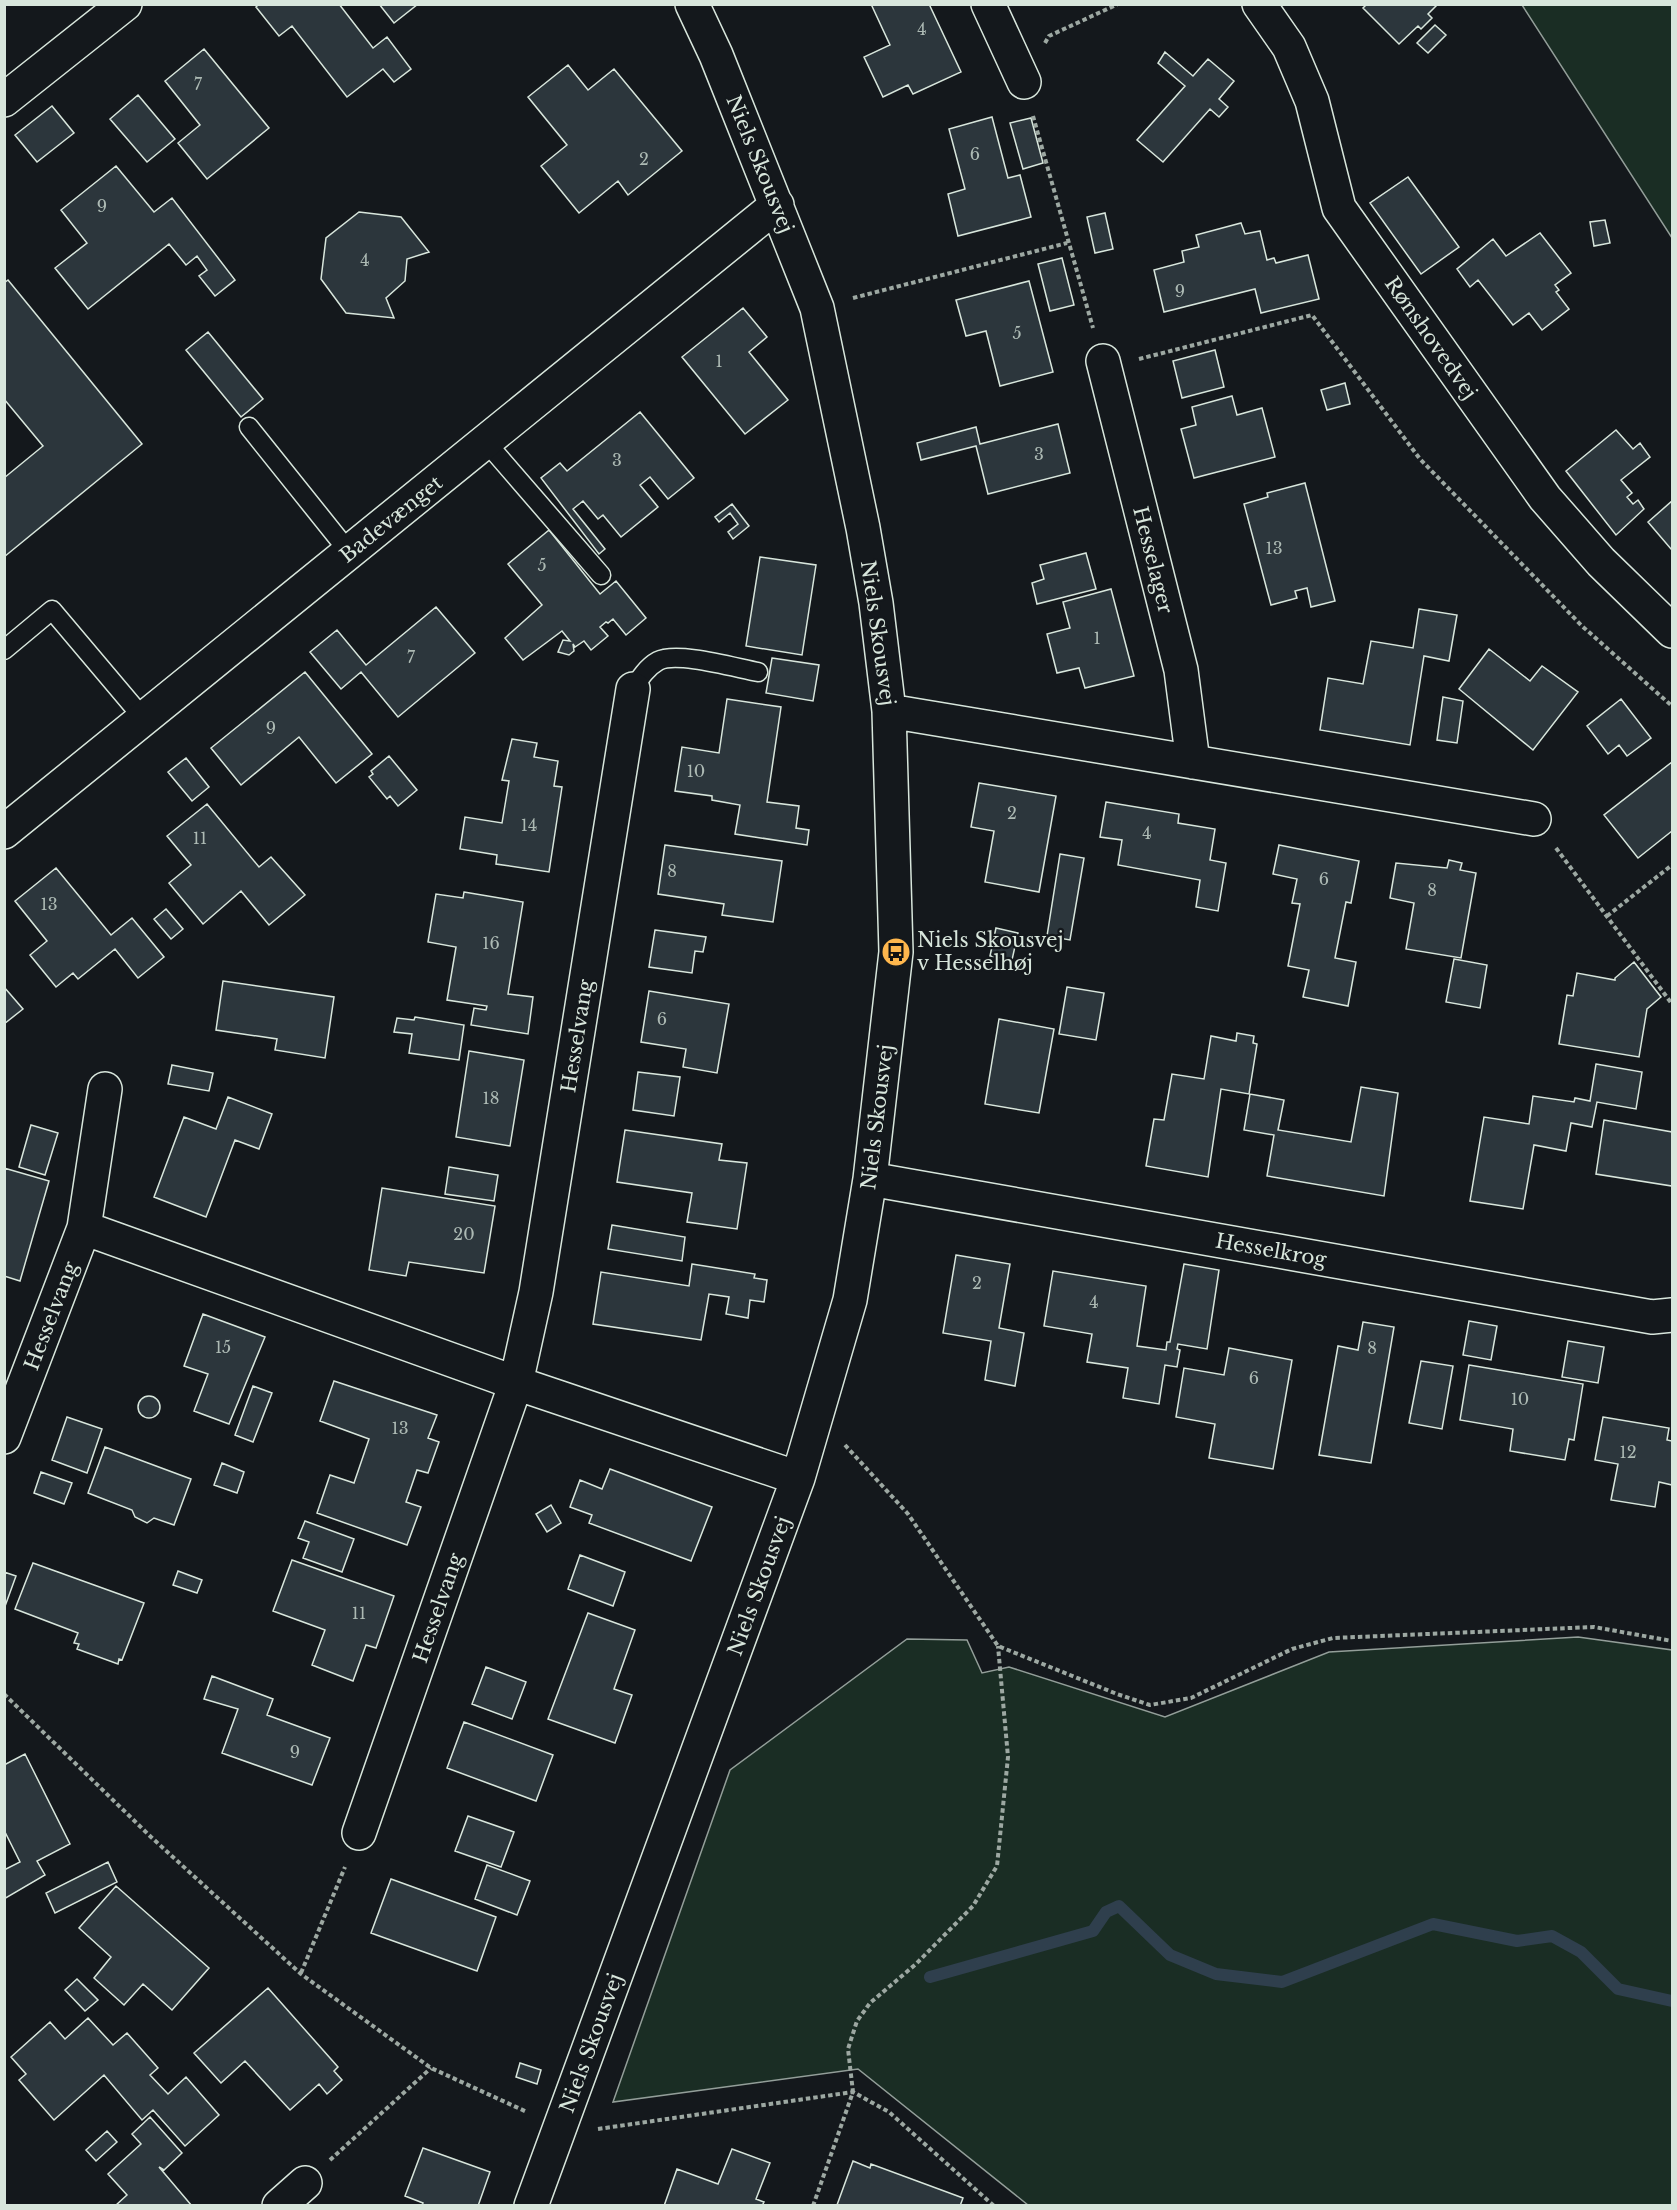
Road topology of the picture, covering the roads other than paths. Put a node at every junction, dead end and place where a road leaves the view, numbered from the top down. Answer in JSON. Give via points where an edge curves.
{"nodes":[{"id":1,"x":125,"y":4,"type":"edge"},
{"id":2,"x":692,"y":4,"type":"edge"},
{"id":3,"x":988,"y":4,"type":"edge"},
{"id":4,"x":1259,"y":4,"type":"edge"},
{"id":5,"x":1024,"y":82,"type":"road end"},
{"id":6,"x":4,"y":100,"type":"edge"},
{"id":7,"x":777,"y":205,"type":"junction"},
{"id":8,"x":1103,"y":361,"type":"road end"},
{"id":9,"x":249,"y":427,"type":"dead end"},
{"id":10,"x":486,"y":442,"type":"junction"},
{"id":11,"x":350,"y":552,"type":"junction"},
{"id":12,"x":601,"y":575,"type":"dead end"},
{"id":13,"x":1672,"y":631,"type":"edge"},
{"id":14,"x":4,"y":650,"type":"edge"},
{"id":15,"x":758,"y":672,"type":"dead end"},
{"id":16,"x":633,"y":689,"type":"joint"},
{"id":17,"x":889,"y":711,"type":"junction"},
{"id":18,"x":144,"y":719,"type":"junction"},
{"id":19,"x":1193,"y":762,"type":"junction"},
{"id":20,"x":1534,"y":819,"type":"road end"},
{"id":21,"x":4,"y":832,"type":"edge"},
{"id":22,"x":105,"y":1089,"type":"dead end"},
{"id":23,"x":870,"y":1179,"type":"junction"},
{"id":24,"x":84,"y":1228,"type":"junction"},
{"id":25,"x":1672,"y":1315,"type":"edge"},
{"id":26,"x":516,"y":1383,"type":"junction"},
{"id":27,"x":4,"y":1437,"type":"edge"},
{"id":28,"x":798,"y":1478,"type":"junction"},
{"id":29,"x":359,"y":1833,"type":"road end"},
{"id":30,"x":305,"y":2183,"type":"road end"},
{"id":31,"x":279,"y":2205,"type":"edge"},
{"id":32,"x":531,"y":2205,"type":"edge"}],
"edges":[{"from":1,"to":6,"type":"street"},
{"from":2,"to":7,"type":"street","name":"Niels Skousvej"},
{"from":3,"to":5,"type":"street"},
{"from":4,"to":13,"type":"street","name":"Rønshovedvej","via":[[1289,47],[1312,101],[1339,208],[1545,498],[1601,562]]},
{"from":7,"to":10,"type":"street","name":"Badevænget"},
{"from":7,"to":17,"type":"street","name":"Niels Skousvej","via":[[817,308],[865,539]]},
{"from":8,"to":19,"type":"street","name":"Hesselager","via":[[1181,670]]},
{"from":9,"to":11,"type":"lane"},
{"from":10,"to":11,"type":"street","name":"Badevænget"},
{"from":10,"to":12,"type":"lane"},
{"from":11,"to":18,"type":"street","name":"Badevænget"},
{"from":14,"to":18,"type":"lane","via":[[52,610]]},
{"from":15,"to":16,"type":"lane","via":[[661,659],[649,667]]},
{"from":16,"to":26,"type":"street","name":"Hesselvang","via":[[536,1292]]},
{"from":17,"to":19,"type":"street"},
{"from":17,"to":23,"type":"street","name":"Niels Skousvej","via":[[896,952]]},
{"from":18,"to":21,"type":"street","name":"Badevænget"},
{"from":19,"to":20,"type":"street"},
{"from":22,"to":24,"type":"street","name":"Hesselvang"},
{"from":23,"to":25,"type":"street","name":"Hesselkrog","via":[[1652,1317]]},
{"from":23,"to":28,"type":"street","name":"Niels Skousvej","via":[[850,1300]]},
{"from":24,"to":26,"type":"street"},
{"from":24,"to":27,"type":"street","name":"Hesselvang"},
{"from":26,"to":28,"type":"street"},
{"from":26,"to":29,"type":"street","name":"Hesselvang"},
{"from":28,"to":32,"type":"street","name":"Niels Skousvej"},
{"from":30,"to":31,"type":"street"}]}
